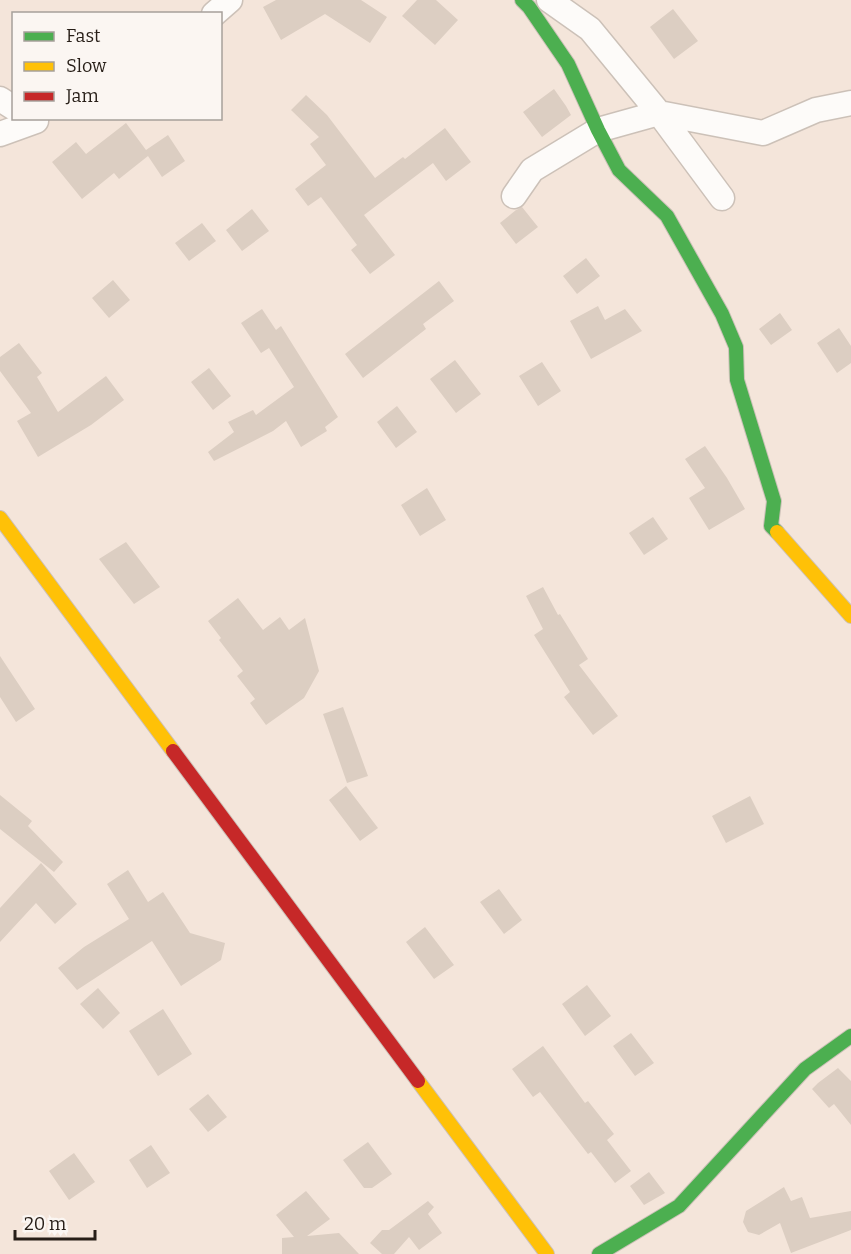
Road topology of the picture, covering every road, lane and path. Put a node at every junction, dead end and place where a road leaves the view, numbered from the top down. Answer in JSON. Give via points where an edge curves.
{"nodes":[{"id":1,"x":230,"y":0,"type":"edge"},
{"id":2,"x":537,"y":2,"type":"edge"},
{"id":3,"x":216,"y":12,"type":"edge"},
{"id":4,"x":851,"y":103,"type":"edge"},
{"id":5,"x":659,"y":112,"type":"junction"},
{"id":6,"x":35,"y":120,"type":"edge"},
{"id":7,"x":598,"y":130,"type":"junction"},
{"id":8,"x":0,"y":134,"type":"edge"},
{"id":9,"x":514,"y":196,"type":"dead end"},
{"id":10,"x":723,"y":198,"type":"dead end"},
{"id":11,"x":0,"y":518,"type":"edge"},
{"id":12,"x":851,"y":616,"type":"edge"},
{"id":13,"x":851,"y":1036,"type":"edge"},
{"id":14,"x":547,"y":1254,"type":"edge"},
{"id":15,"x":599,"y":1254,"type":"edge"}],
"edges":[{"from":1,"to":3,"type":"street"},
{"from":2,"to":5,"type":"street","via":[[590,29]]},
{"from":2,"to":7,"type":"street"},
{"from":4,"to":5,"type":"street","via":[[816,111],[763,133]]},
{"from":5,"to":7,"type":"street"},
{"from":5,"to":10,"type":"street"},
{"from":6,"to":8,"type":"street"},
{"from":7,"to":9,"type":"street","via":[[532,170]]},
{"from":7,"to":12,"type":"street","via":[[619,170],[667,216],[722,314],[736,347],[737,380],[774,501],[771,526]]},
{"from":11,"to":14,"type":"street"},
{"from":13,"to":15,"type":"street","via":[[805,1069],[679,1206]]}]}
